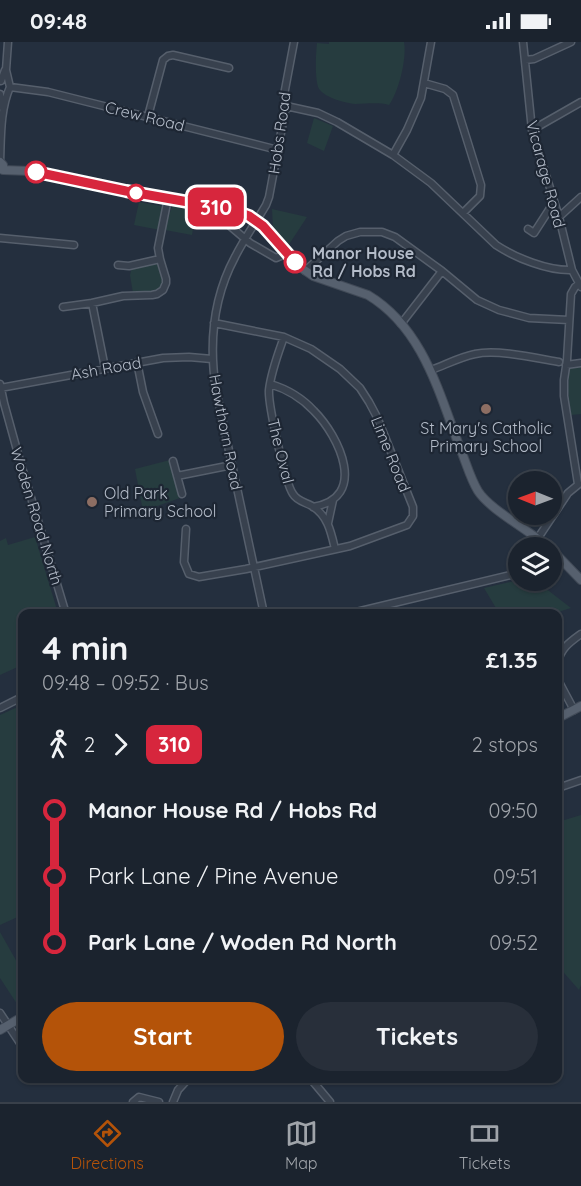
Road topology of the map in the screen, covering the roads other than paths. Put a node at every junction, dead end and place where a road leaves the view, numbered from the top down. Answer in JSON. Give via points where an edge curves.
{"nodes":[{"id":1,"x":8,"y":42,"type":"edge"},
{"id":2,"x":294,"y":42,"type":"edge"},
{"id":3,"x":431,"y":42,"type":"edge"},
{"id":4,"x":523,"y":42,"type":"edge"},
{"id":5,"x":571,"y":42,"type":"edge"},
{"id":6,"x":525,"y":60,"type":"junction"},
{"id":7,"x":229,"y":68,"type":"dead end"},
{"id":8,"x":6,"y":70,"type":"junction"},
{"id":9,"x":0,"y":81,"type":"edge"},
{"id":10,"x":424,"y":83,"type":"junction"},
{"id":11,"x":5,"y":90,"type":"edge"},
{"id":12,"x":581,"y":102,"type":"edge"},
{"id":13,"x":286,"y":106,"type":"junction"},
{"id":14,"x":148,"y":116,"type":"junction"},
{"id":15,"x":532,"y":130,"type":"junction"},
{"id":16,"x":0,"y":135,"type":"edge"},
{"id":17,"x":278,"y":150,"type":"junction"},
{"id":18,"x":393,"y":154,"type":"junction"},
{"id":19,"x":1,"y":166,"type":"edge"},
{"id":20,"x":581,"y":197,"type":"edge"},
{"id":21,"x":168,"y":198,"type":"junction"},
{"id":22,"x":554,"y":202,"type":"junction"},
{"id":23,"x":224,"y":208,"type":"junction"},
{"id":24,"x":464,"y":213,"type":"junction"},
{"id":25,"x":559,"y":217,"type":"junction"},
{"id":26,"x":256,"y":221,"type":"junction"},
{"id":27,"x":528,"y":229,"type":"dead end"},
{"id":28,"x":0,"y":238,"type":"edge"},
{"id":29,"x":246,"y":239,"type":"junction"},
{"id":30,"x":74,"y":245,"type":"dead end"},
{"id":31,"x":286,"y":252,"type":"junction"},
{"id":32,"x":160,"y":260,"type":"junction"},
{"id":33,"x":118,"y":266,"type":"dead end"},
{"id":34,"x":572,"y":270,"type":"junction"},
{"id":35,"x":305,"y":271,"type":"junction"},
{"id":36,"x":442,"y":271,"type":"junction"},
{"id":37,"x":580,"y":286,"type":"edge"},
{"id":38,"x":92,"y":303,"type":"junction"},
{"id":39,"x":63,"y":308,"type":"dead end"},
{"id":40,"x":569,"y":320,"type":"junction"},
{"id":41,"x":214,"y":323,"type":"junction"},
{"id":42,"x":401,"y":324,"type":"junction"},
{"id":43,"x":284,"y":337,"type":"junction"},
{"id":44,"x":212,"y":359,"type":"junction"},
{"id":45,"x":137,"y":362,"type":"junction"},
{"id":46,"x":563,"y":363,"type":"junction"},
{"id":47,"x":581,"y":363,"type":"edge"},
{"id":48,"x":105,"y":368,"type":"junction"},
{"id":49,"x":431,"y":370,"type":"junction"},
{"id":50,"x":270,"y":384,"type":"junction"},
{"id":51,"x":0,"y":386,"type":"edge"},
{"id":52,"x":158,"y":434,"type":"dead end"},
{"id":53,"x":173,"y":461,"type":"dead end"},
{"id":54,"x":232,"y":465,"type":"junction"},
{"id":55,"x":177,"y":476,"type":"junction"},
{"id":56,"x":580,"y":484,"type":"edge"},
{"id":57,"x":182,"y":494,"type":"dead end"},
{"id":58,"x":333,"y":500,"type":"junction"},
{"id":59,"x":312,"y":507,"type":"junction"},
{"id":60,"x":328,"y":523,"type":"junction"},
{"id":61,"x":186,"y":529,"type":"dead end"},
{"id":62,"x":537,"y":537,"type":"edge"},
{"id":63,"x":539,"y":537,"type":"edge"},
{"id":64,"x":336,"y":549,"type":"junction"},
{"id":65,"x":562,"y":562,"type":"edge"},
{"id":66,"x":254,"y":567,"type":"junction"},
{"id":67,"x":508,"y":576,"type":"edge"},
{"id":68,"x":581,"y":580,"type":"edge"},
{"id":69,"x":64,"y":609,"type":"edge"},
{"id":70,"x":263,"y":609,"type":"edge"},
{"id":71,"x":369,"y":609,"type":"edge"},
{"id":72,"x":581,"y":634,"type":"edge"},
{"id":73,"x":562,"y":651,"type":"edge"},
{"id":74,"x":562,"y":686,"type":"edge"},
{"id":75,"x":18,"y":699,"type":"edge"},
{"id":76,"x":0,"y":708,"type":"edge"},
{"id":77,"x":577,"y":708,"type":"edge"},
{"id":78,"x":562,"y":716,"type":"edge"},
{"id":79,"x":581,"y":780,"type":"edge"},
{"id":80,"x":562,"y":787,"type":"edge"},
{"id":81,"x":0,"y":1013,"type":"edge"},
{"id":82,"x":18,"y":1019,"type":"edge"},
{"id":83,"x":9,"y":1025,"type":"junction"},
{"id":84,"x":0,"y":1030,"type":"edge"},
{"id":85,"x":18,"y":1040,"type":"edge"},
{"id":86,"x":184,"y":1083,"type":"edge"},
{"id":87,"x":313,"y":1083,"type":"edge"},
{"id":88,"x":132,"y":1102,"type":"edge"},
{"id":89,"x":159,"y":1102,"type":"edge"},
{"id":90,"x":173,"y":1102,"type":"edge"},
{"id":91,"x":330,"y":1102,"type":"edge"}],
"edges":[{"from":1,"to":8,"type":"street"},
{"from":2,"to":13,"type":"street","name":"Hobs Road","via":[[284,95]]},
{"from":3,"to":10,"type":"street"},
{"from":4,"to":6,"type":"street","name":"Vicarage Road"},
{"from":5,"to":6,"type":"street"},
{"from":6,"to":15,"type":"street","name":"Vicarage Road"},
{"from":7,"to":14,"type":"street","via":[[165,57]]},
{"from":8,"to":9,"type":"street"},
{"from":8,"to":11,"type":"street"},
{"from":9,"to":11,"type":"street","name":"Crew Road","via":[[6,81]]},
{"from":10,"to":18,"type":"street","via":[[414,116]]},
{"from":10,"to":24,"type":"street","via":[[453,94],[478,175],[481,193]]},
{"from":11,"to":14,"type":"street","name":"Crew Road","via":[[48,92]]},
{"from":11,"to":16,"type":"street"},
{"from":12,"to":15,"type":"street"},
{"from":13,"to":17,"type":"street","name":"Hobs Road"},
{"from":13,"to":18,"type":"street","via":[[318,113]]},
{"from":14,"to":17,"type":"street","name":"Crew Road"},
{"from":15,"to":22,"type":"street","name":"Vicarage Road"},
{"from":16,"to":19,"type":"street"},
{"from":17,"to":26,"type":"street","name":"Hobs Road","via":[[269,197]]},
{"from":18,"to":24,"type":"street"},
{"from":19,"to":21,"type":"main road"},
{"from":20,"to":25,"type":"street"},
{"from":21,"to":23,"type":"main road"},
{"from":21,"to":32,"type":"street","via":[[158,248]]},
{"from":22,"to":25,"type":"street","name":"Vicarage Road"},
{"from":22,"to":27,"type":"street","via":[[534,233]]},
{"from":23,"to":26,"type":"main road"},
{"from":23,"to":29,"type":"street","via":[[224,220]]},
{"from":24,"to":34,"type":"street","via":[[509,253],[544,266]]},
{"from":25,"to":34,"type":"street","name":"Vicarage Road"},
{"from":26,"to":29,"type":"street","name":"Hawthorn Road"},
{"from":26,"to":31,"type":"main road"},
{"from":28,"to":30,"type":"street"},
{"from":29,"to":31,"type":"street","via":[[276,258]]},
{"from":29,"to":41,"type":"street","name":"Hawthorn Road","via":[[234,258]]},
{"from":31,"to":35,"type":"main road"},
{"from":32,"to":33,"type":"street"},
{"from":32,"to":38,"type":"street","via":[[166,283],[159,293]]},
{"from":34,"to":37,"type":"street","name":"Vicarage Road"},
{"from":35,"to":36,"type":"street","via":[[338,241],[369,231],[395,237]]},
{"from":35,"to":42,"type":"main road","via":[[368,295]]},
{"from":36,"to":40,"type":"street","via":[[477,300],[499,310],[529,318]]},
{"from":36,"to":42,"type":"street"},
{"from":37,"to":40,"type":"street","via":[[571,294]]},
{"from":38,"to":39,"type":"street"},
{"from":38,"to":48,"type":"street"},
{"from":40,"to":46,"type":"street"},
{"from":41,"to":43,"type":"street","name":"Lime Road"},
{"from":41,"to":44,"type":"street","name":"Hawthorn Road"},
{"from":42,"to":49,"type":"main road"},
{"from":43,"to":50,"type":"street","name":"The Oval"},
{"from":43,"to":64,"type":"street","name":"Lime Road","via":[[320,355],[360,388],[377,417],[413,507],[407,525]]},
{"from":44,"to":45,"type":"street","name":"Ash Road"},
{"from":44,"to":54,"type":"street","name":"Hawthorn Road"},
{"from":45,"to":48,"type":"street","name":"Ash Road"},
{"from":45,"to":52,"type":"street"},
{"from":46,"to":47,"type":"street"},
{"from":46,"to":49,"type":"street","via":[[482,353]]},
{"from":46,"to":56,"type":"street","via":[[564,396]]},
{"from":48,"to":51,"type":"street","name":"Ash Road"},
{"from":49,"to":62,"type":"main road","via":[[479,492]]},
{"from":50,"to":58,"type":"street","name":"The Oval","via":[[289,391],[312,408],[334,441],[345,474],[342,490]]},
{"from":50,"to":59,"type":"street","name":"The Oval","via":[[271,409],[290,488],[295,497]]},
{"from":51,"to":69,"type":"street","name":"Woden Road North"},
{"from":53,"to":55,"type":"street"},
{"from":54,"to":55,"type":"street"},
{"from":54,"to":66,"type":"street","name":"Hawthorn Road"},
{"from":55,"to":57,"type":"street"},
{"from":56,"to":63,"type":"street","via":[[568,493]]},
{"from":58,"to":59,"type":"street"},
{"from":58,"to":60,"type":"street","name":"The Oval"},
{"from":59,"to":60,"type":"street","name":"The Oval"},
{"from":60,"to":64,"type":"street","name":"The Oval"},
{"from":61,"to":66,"type":"street","name":"Lime Road","via":[[184,562],[189,574],[198,577]]},
{"from":64,"to":66,"type":"street","name":"Lime Road"},
{"from":65,"to":68,"type":"main road"},
{"from":66,"to":70,"type":"street","name":"Hawthorn Road"},
{"from":67,"to":71,"type":"street"},
{"from":72,"to":73,"type":"street"},
{"from":74,"to":77,"type":"street"},
{"from":75,"to":76,"type":"street"},
{"from":77,"to":78,"type":"main road"},
{"from":79,"to":80,"type":"street"},
{"from":81,"to":83,"type":"street"},
{"from":82,"to":83,"type":"main road"},
{"from":83,"to":84,"type":"main road"},
{"from":83,"to":85,"type":"street"},
{"from":86,"to":90,"type":"street"},
{"from":87,"to":91,"type":"street"},
{"from":88,"to":89,"type":"street","via":[[139,1097]]}]}
